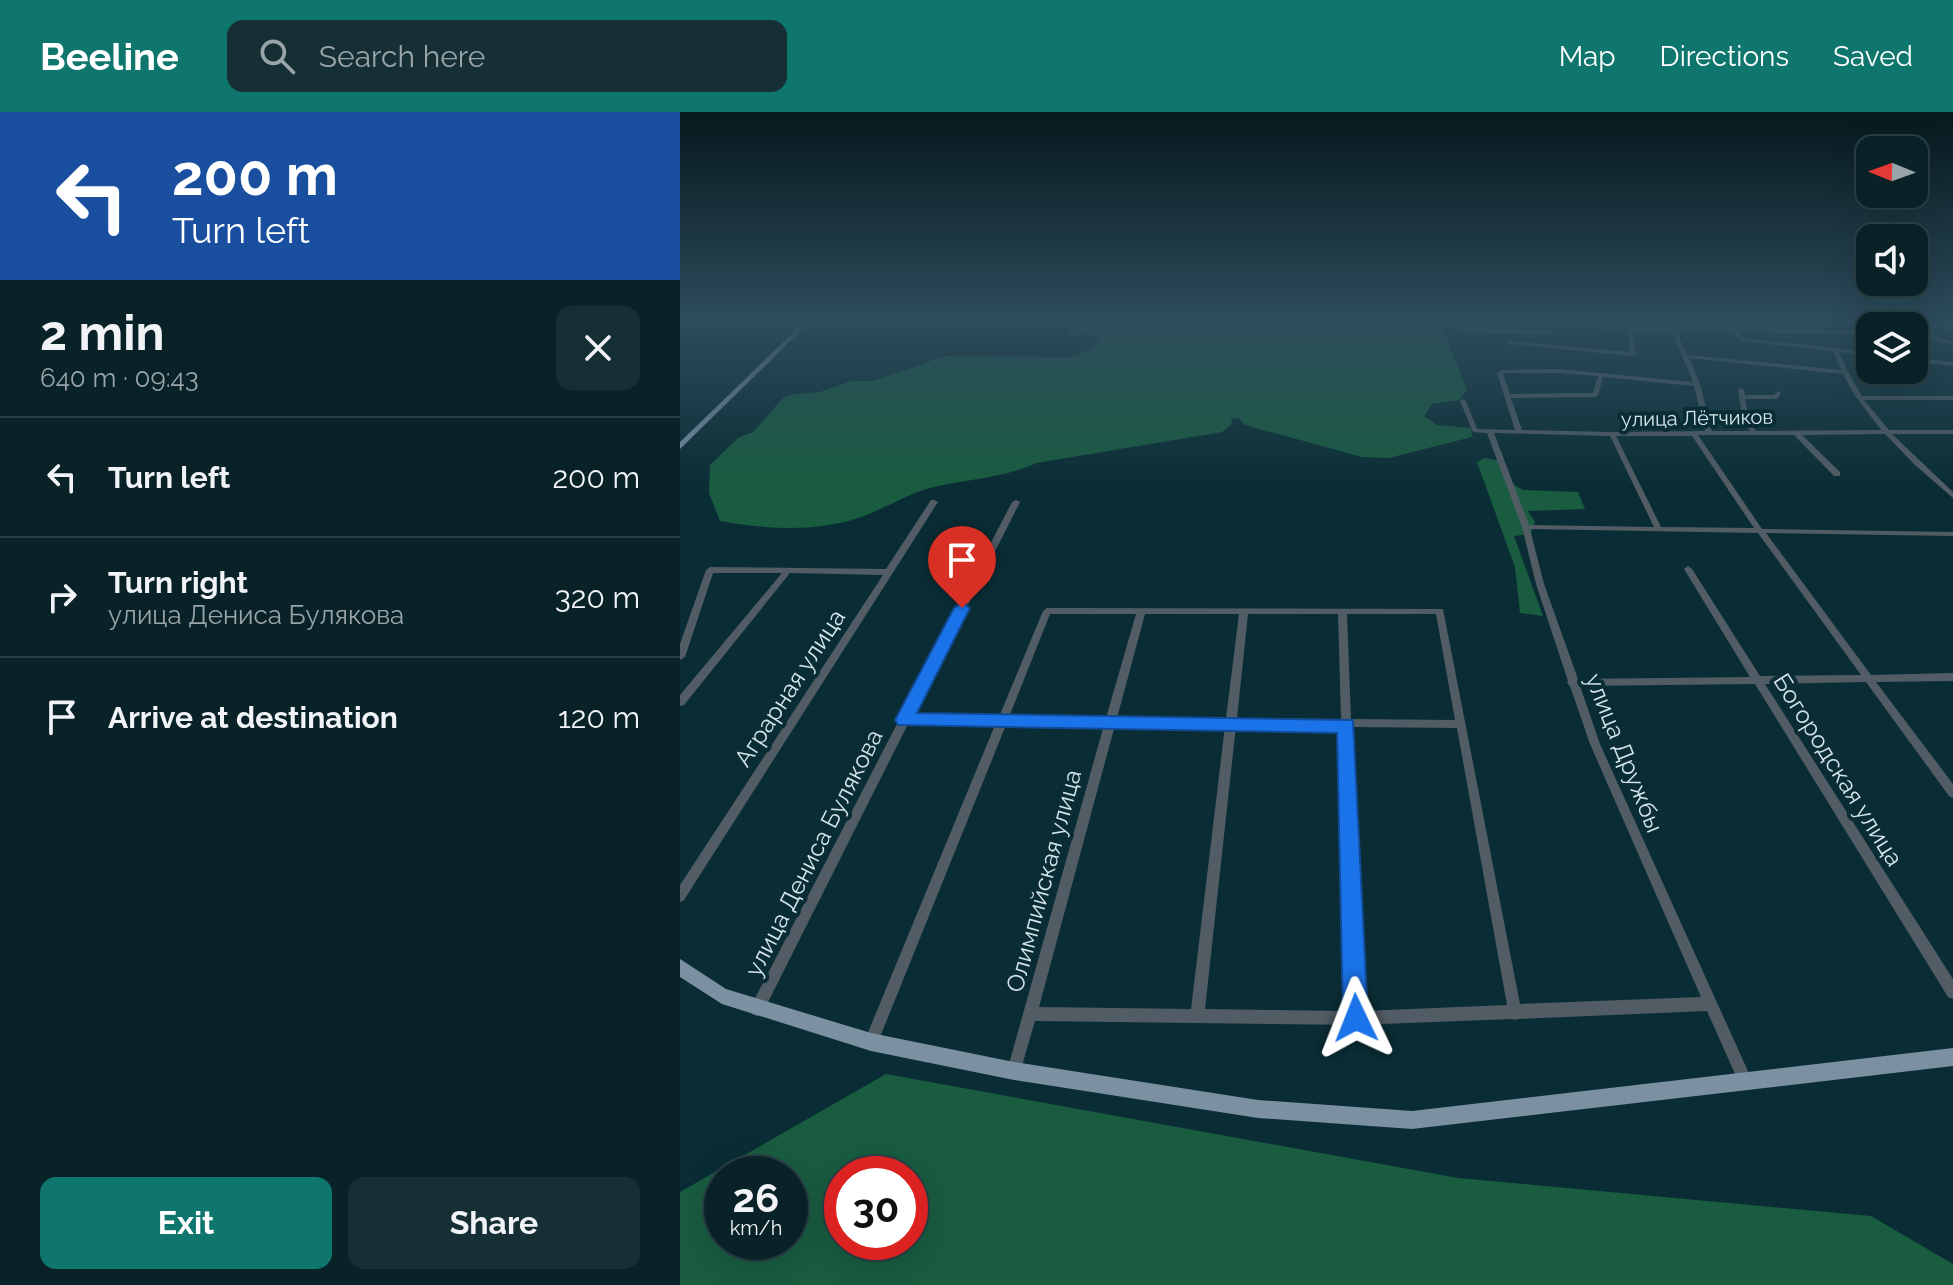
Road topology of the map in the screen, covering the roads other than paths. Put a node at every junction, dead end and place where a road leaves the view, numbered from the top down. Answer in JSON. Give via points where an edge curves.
{"nodes":[{"id":1,"x":1601,"y":375,"type":"edge"},
{"id":2,"x":752,"y":376,"type":"edge"},
{"id":3,"x":1501,"y":376,"type":"edge"},
{"id":4,"x":1609,"y":376,"type":"edge"},
{"id":5,"x":1693,"y":376,"type":"edge"},
{"id":6,"x":1845,"y":376,"type":"edge"},
{"id":7,"x":1697,"y":384,"type":"junction"},
{"id":8,"x":1778,"y":393,"type":"dead end"},
{"id":9,"x":1507,"y":396,"type":"junction"},
{"id":10,"x":1860,"y":398,"type":"junction"},
{"id":11,"x":1953,"y":398,"type":"edge"},
{"id":12,"x":1463,"y":401,"type":"dead end"},
{"id":13,"x":1490,"y":432,"type":"junction"},
{"id":14,"x":1519,"y":432,"type":"junction"},
{"id":15,"x":1883,"y":432,"type":"junction"},
{"id":16,"x":1953,"y":432,"type":"edge"},
{"id":17,"x":1754,"y":433,"type":"junction"},
{"id":18,"x":1796,"y":433,"type":"junction"},
{"id":19,"x":1612,"y":434,"type":"junction"},
{"id":20,"x":1694,"y":434,"type":"junction"},
{"id":21,"x":1709,"y":434,"type":"junction"},
{"id":22,"x":680,"y":447,"type":"edge"},
{"id":23,"x":1837,"y":474,"type":"dead end"},
{"id":24,"x":1953,"y":496,"type":"edge"},
{"id":25,"x":934,"y":502,"type":"dead end"},
{"id":26,"x":1016,"y":502,"type":"dead end"},
{"id":27,"x":1526,"y":527,"type":"junction"},
{"id":28,"x":1659,"y":530,"type":"junction"},
{"id":29,"x":1760,"y":531,"type":"junction"},
{"id":30,"x":1953,"y":534,"type":"edge"},
{"id":31,"x":1688,"y":569,"type":"dead end"},
{"id":32,"x":788,"y":571,"type":"junction"},
{"id":33,"x":888,"y":572,"type":"junction"},
{"id":34,"x":1141,"y":611,"type":"junction"},
{"id":35,"x":1244,"y":611,"type":"junction"},
{"id":36,"x":1342,"y":611,"type":"junction"},
{"id":37,"x":680,"y":657,"type":"edge"},
{"id":38,"x":1953,"y":677,"type":"edge"},
{"id":39,"x":1867,"y":679,"type":"junction"},
{"id":40,"x":1756,"y":682,"type":"junction"},
{"id":41,"x":1572,"y":683,"type":"junction"},
{"id":42,"x":680,"y":702,"type":"edge"},
{"id":43,"x":905,"y":720,"type":"junction"},
{"id":44,"x":1003,"y":720,"type":"junction"},
{"id":45,"x":1110,"y":723,"type":"junction"},
{"id":46,"x":1231,"y":723,"type":"junction"},
{"id":47,"x":1460,"y":724,"type":"junction"},
{"id":48,"x":1346,"y":725,"type":"junction"},
{"id":49,"x":1953,"y":793,"type":"edge"},
{"id":50,"x":680,"y":896,"type":"edge"},
{"id":51,"x":680,"y":967,"type":"edge"},
{"id":52,"x":1951,"y":984,"type":"edge"},
{"id":53,"x":1711,"y":1004,"type":"junction"},
{"id":54,"x":757,"y":1009,"type":"junction"},
{"id":55,"x":1515,"y":1013,"type":"junction"},
{"id":56,"x":1030,"y":1014,"type":"junction"},
{"id":57,"x":1197,"y":1015,"type":"junction"},
{"id":58,"x":1356,"y":1018,"type":"junction"},
{"id":59,"x":871,"y":1042,"type":"junction"},
{"id":60,"x":1953,"y":1057,"type":"edge"},
{"id":61,"x":1014,"y":1071,"type":"junction"},
{"id":62,"x":1745,"y":1080,"type":"junction"}],
"edges":[{"from":1,"to":9,"type":"street","via":[[1595,395]]},
{"from":2,"to":22,"type":"main road"},
{"from":3,"to":9,"type":"street"},
{"from":4,"to":7,"type":"street"},
{"from":5,"to":7,"type":"street"},
{"from":6,"to":10,"type":"street"},
{"from":7,"to":21,"type":"street"},
{"from":8,"to":17,"type":"street","via":[[1742,394],[1746,421]]},
{"from":9,"to":14,"type":"street"},
{"from":10,"to":11,"type":"street"},
{"from":10,"to":15,"type":"street"},
{"from":12,"to":13,"type":"street","via":[[1475,431]]},
{"from":13,"to":14,"type":"street","name":"улица Лётчиков"},
{"from":13,"to":27,"type":"street","name":"улица Дружбы"},
{"from":14,"to":19,"type":"street","name":"улица Лётчиков"},
{"from":15,"to":16,"type":"street","name":"улица Лётчиков"},
{"from":15,"to":18,"type":"street","name":"улица Лётчиков"},
{"from":15,"to":24,"type":"street"},
{"from":17,"to":18,"type":"street","name":"улица Лётчиков"},
{"from":17,"to":21,"type":"street","name":"улица Лётчиков"},
{"from":18,"to":23,"type":"street"},
{"from":19,"to":20,"type":"street","name":"улица Лётчиков"},
{"from":19,"to":28,"type":"street"},
{"from":20,"to":21,"type":"street","name":"улица Лётчиков"},
{"from":20,"to":29,"type":"street"},
{"from":25,"to":33,"type":"street","name":"Аграрная улица"},
{"from":26,"to":43,"type":"street","name":"улица Дениса Булякова"},
{"from":27,"to":28,"type":"street"},
{"from":27,"to":41,"type":"street","name":"улица Дружбы"},
{"from":28,"to":29,"type":"street"},
{"from":29,"to":30,"type":"street"},
{"from":29,"to":39,"type":"street"},
{"from":31,"to":40,"type":"street","name":"Богородская улица"},
{"from":32,"to":33,"type":"street"},
{"from":32,"to":37,"type":"street","via":[[710,570]]},
{"from":32,"to":42,"type":"street"},
{"from":33,"to":50,"type":"street","name":"Аграрная улица"},
{"from":34,"to":35,"type":"street"},
{"from":34,"to":44,"type":"street","via":[[1047,611]]},
{"from":34,"to":45,"type":"street","name":"Олимпийская улица"},
{"from":35,"to":36,"type":"street"},
{"from":35,"to":46,"type":"street"},
{"from":36,"to":47,"type":"street","via":[[1440,611]]},
{"from":36,"to":48,"type":"street"},
{"from":38,"to":39,"type":"street"},
{"from":39,"to":40,"type":"street"},
{"from":39,"to":49,"type":"street"},
{"from":40,"to":41,"type":"street"},
{"from":40,"to":52,"type":"street","name":"Богородская улица"},
{"from":41,"to":53,"type":"street","name":"улица Дружбы"},
{"from":43,"to":44,"type":"street"},
{"from":43,"to":54,"type":"street","name":"улица Дениса Булякова"},
{"from":44,"to":45,"type":"street"},
{"from":44,"to":59,"type":"street"},
{"from":45,"to":46,"type":"street"},
{"from":45,"to":56,"type":"street","name":"Олимпийская улица"},
{"from":46,"to":48,"type":"street"},
{"from":46,"to":57,"type":"street"},
{"from":47,"to":48,"type":"street"},
{"from":47,"to":55,"type":"street"},
{"from":48,"to":58,"type":"street"},
{"from":51,"to":54,"type":"main road","via":[[722,996]]},
{"from":53,"to":55,"type":"street"},
{"from":53,"to":62,"type":"street","name":"улица Дружбы"},
{"from":54,"to":59,"type":"main road"},
{"from":55,"to":58,"type":"street"},
{"from":56,"to":57,"type":"street"},
{"from":56,"to":61,"type":"street","name":"Олимпийская улица"},
{"from":57,"to":58,"type":"street"},
{"from":59,"to":61,"type":"main road"},
{"from":60,"to":62,"type":"main road"},
{"from":61,"to":62,"type":"main road","via":[[1258,1109],[1412,1120]]}]}
